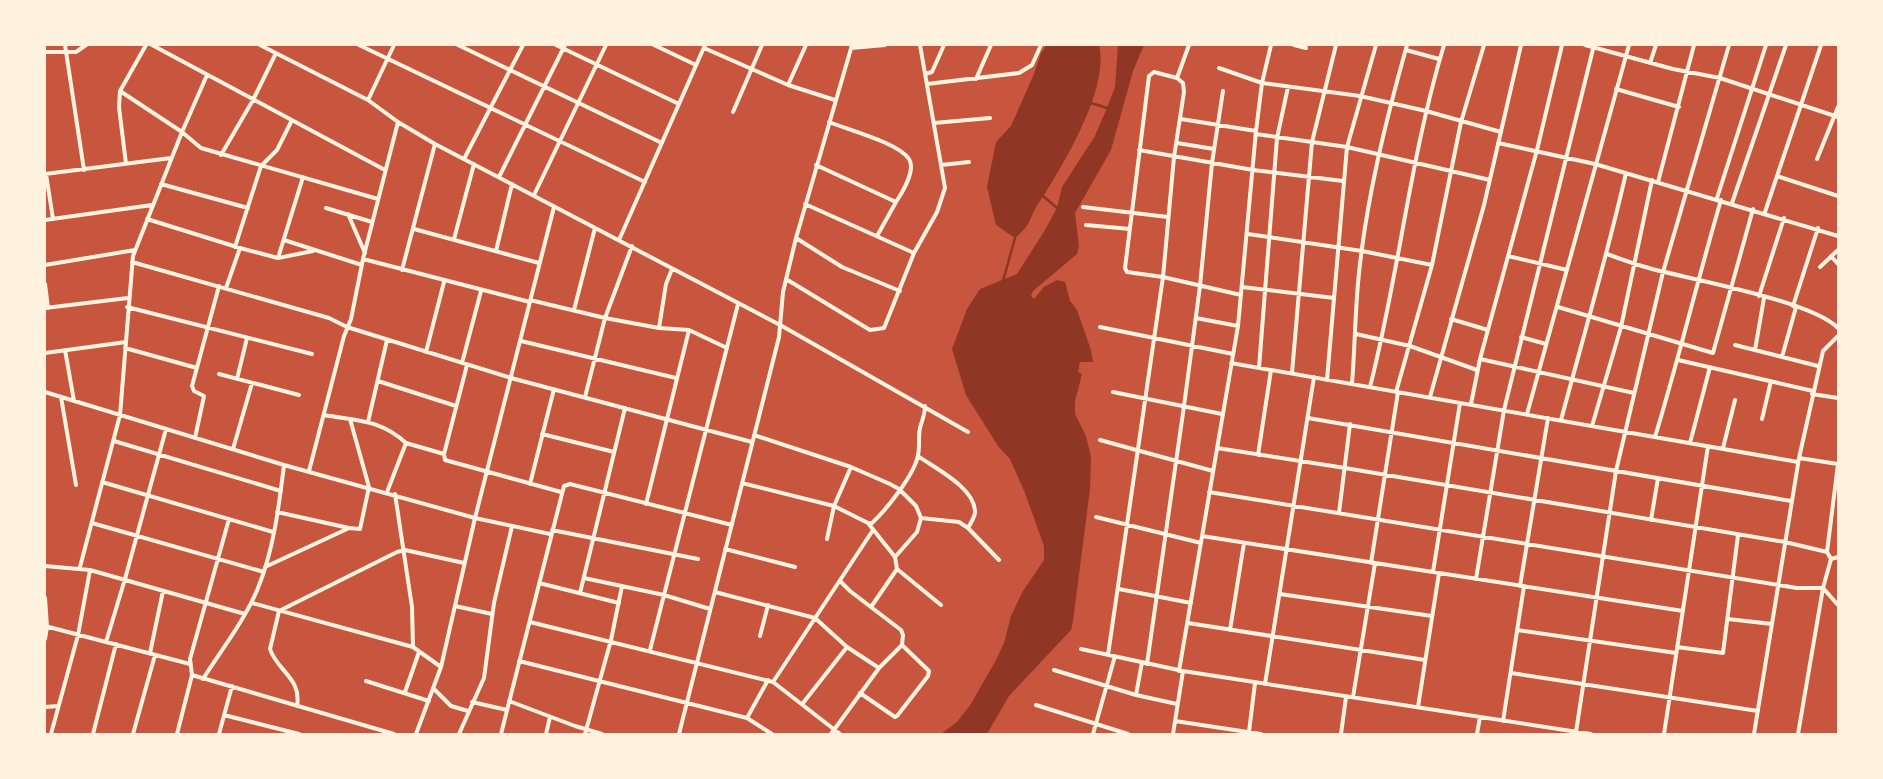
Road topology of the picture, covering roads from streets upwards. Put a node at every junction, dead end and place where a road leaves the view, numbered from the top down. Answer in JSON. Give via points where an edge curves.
{"nodes":[{"id":1,"x":65,"y":45,"type":"edge"},
{"id":2,"x":86,"y":45,"type":"edge"},
{"id":3,"x":146,"y":45,"type":"edge"},
{"id":4,"x":152,"y":45,"type":"edge"},
{"id":5,"x":260,"y":45,"type":"edge"},
{"id":6,"x":359,"y":45,"type":"edge"},
{"id":7,"x":394,"y":45,"type":"edge"},
{"id":8,"x":458,"y":45,"type":"edge"},
{"id":9,"x":523,"y":45,"type":"edge"},
{"id":10,"x":556,"y":45,"type":"edge"},
{"id":11,"x":606,"y":45,"type":"edge"},
{"id":12,"x":654,"y":45,"type":"edge"},
{"id":13,"x":762,"y":45,"type":"edge"},
{"id":14,"x":806,"y":45,"type":"edge"},
{"id":15,"x":884,"y":45,"type":"edge"},
{"id":16,"x":920,"y":45,"type":"edge"},
{"id":17,"x":944,"y":45,"type":"edge"},
{"id":18,"x":991,"y":45,"type":"edge"},
{"id":19,"x":1041,"y":45,"type":"edge"},
{"id":20,"x":1189,"y":45,"type":"edge"},
{"id":21,"x":1271,"y":45,"type":"edge"},
{"id":22,"x":1294,"y":45,"type":"edge"},
{"id":23,"x":1336,"y":45,"type":"edge"},
{"id":24,"x":1376,"y":45,"type":"edge"},
{"id":25,"x":1444,"y":45,"type":"edge"},
{"id":26,"x":1484,"y":45,"type":"edge"},
{"id":27,"x":1521,"y":45,"type":"edge"},
{"id":28,"x":1562,"y":45,"type":"edge"},
{"id":29,"x":1584,"y":45,"type":"edge"},
{"id":30,"x":1629,"y":45,"type":"edge"},
{"id":31,"x":1656,"y":45,"type":"edge"},
{"id":32,"x":1694,"y":45,"type":"edge"},
{"id":33,"x":1730,"y":45,"type":"edge"},
{"id":34,"x":1766,"y":45,"type":"edge"},
{"id":35,"x":1786,"y":45,"type":"edge"},
{"id":36,"x":1820,"y":45,"type":"edge"},
{"id":37,"x":1594,"y":46,"type":"edge"},
{"id":38,"x":564,"y":47,"type":"edge"},
{"id":39,"x":704,"y":47,"type":"edge"},
{"id":40,"x":852,"y":47,"type":"edge"},
{"id":41,"x":1406,"y":47,"type":"edge"},
{"id":42,"x":1306,"y":48,"type":"dead end"},
{"id":43,"x":45,"y":52,"type":"edge"},
{"id":44,"x":66,"y":54,"type":"junction"},
{"id":45,"x":276,"y":54,"type":"junction"},
{"id":46,"x":1626,"y":55,"type":"junction"},
{"id":47,"x":387,"y":59,"type":"junction"},
{"id":48,"x":1439,"y":59,"type":"junction"},
{"id":49,"x":1650,"y":62,"type":"junction"},
{"id":50,"x":597,"y":65,"type":"junction"},
{"id":51,"x":696,"y":66,"type":"junction"},
{"id":52,"x":1219,"y":68,"type":"dead end"},
{"id":53,"x":511,"y":70,"type":"junction"},
{"id":54,"x":752,"y":70,"type":"junction"},
{"id":55,"x":1688,"y":72,"type":"junction"},
{"id":56,"x":925,"y":74,"type":"junction"},
{"id":57,"x":207,"y":75,"type":"junction"},
{"id":58,"x":976,"y":78,"type":"junction"},
{"id":59,"x":1176,"y":78,"type":"junction"},
{"id":60,"x":1720,"y":78,"type":"junction"},
{"id":61,"x":1262,"y":83,"type":"junction"},
{"id":62,"x":927,"y":84,"type":"junction"},
{"id":63,"x":788,"y":85,"type":"junction"},
{"id":64,"x":544,"y":86,"type":"junction"},
{"id":65,"x":1288,"y":87,"type":"junction"},
{"id":66,"x":1752,"y":87,"type":"junction"},
{"id":67,"x":1616,"y":89,"type":"junction"},
{"id":68,"x":120,"y":91,"type":"junction"},
{"id":69,"x":1223,"y":91,"type":"dead end"},
{"id":70,"x":1326,"y":92,"type":"junction"},
{"id":71,"x":1770,"y":93,"type":"junction"},
{"id":72,"x":1360,"y":96,"type":"junction"},
{"id":73,"x":253,"y":100,"type":"junction"},
{"id":74,"x":368,"y":100,"type":"junction"},
{"id":75,"x":835,"y":100,"type":"junction"},
{"id":76,"x":578,"y":103,"type":"junction"},
{"id":77,"x":1391,"y":103,"type":"junction"},
{"id":78,"x":679,"y":104,"type":"junction"},
{"id":79,"x":1802,"y":104,"type":"junction"},
{"id":80,"x":1838,"y":106,"type":"edge"},
{"id":81,"x":1679,"y":107,"type":"junction"},
{"id":82,"x":492,"y":109,"type":"junction"},
{"id":83,"x":1426,"y":111,"type":"junction"},
{"id":84,"x":733,"y":112,"type":"dead end"},
{"id":85,"x":1836,"y":117,"type":"edge"},
{"id":86,"x":990,"y":118,"type":"dead end"},
{"id":87,"x":1181,"y":119,"type":"junction"},
{"id":88,"x":292,"y":120,"type":"junction"},
{"id":89,"x":398,"y":122,"type":"junction"},
{"id":90,"x":829,"y":122,"type":"junction"},
{"id":91,"x":1461,"y":122,"type":"junction"},
{"id":92,"x":934,"y":123,"type":"junction"},
{"id":93,"x":1218,"y":125,"type":"junction"},
{"id":94,"x":524,"y":126,"type":"junction"},
{"id":95,"x":182,"y":132,"type":"junction"},
{"id":96,"x":1501,"y":132,"type":"junction"},
{"id":97,"x":1256,"y":133,"type":"junction"},
{"id":98,"x":1277,"y":138,"type":"junction"},
{"id":99,"x":560,"y":142,"type":"junction"},
{"id":100,"x":1312,"y":142,"type":"junction"},
{"id":101,"x":662,"y":143,"type":"junction"},
{"id":102,"x":1177,"y":143,"type":"junction"},
{"id":103,"x":1498,"y":143,"type":"junction"},
{"id":104,"x":435,"y":144,"type":"junction"},
{"id":105,"x":1347,"y":147,"type":"junction"},
{"id":106,"x":1214,"y":148,"type":"junction"},
{"id":107,"x":1139,"y":150,"type":"junction"},
{"id":108,"x":1537,"y":150,"type":"junction"},
{"id":109,"x":1379,"y":153,"type":"junction"},
{"id":110,"x":221,"y":156,"type":"junction"},
{"id":111,"x":1565,"y":156,"type":"junction"},
{"id":112,"x":1174,"y":157,"type":"junction"},
{"id":113,"x":171,"y":158,"type":"junction"},
{"id":114,"x":464,"y":159,"type":"junction"},
{"id":115,"x":1817,"y":159,"type":"dead end"},
{"id":116,"x":969,"y":162,"type":"dead end"},
{"id":117,"x":1212,"y":163,"type":"junction"},
{"id":118,"x":1416,"y":163,"type":"junction"},
{"id":119,"x":126,"y":164,"type":"junction"},
{"id":120,"x":474,"y":164,"type":"junction"},
{"id":121,"x":1595,"y":164,"type":"junction"},
{"id":122,"x":941,"y":165,"type":"junction"},
{"id":123,"x":261,"y":166,"type":"junction"},
{"id":124,"x":816,"y":166,"type":"junction"},
{"id":125,"x":84,"y":170,"type":"junction"},
{"id":126,"x":385,"y":170,"type":"junction"},
{"id":127,"x":1253,"y":170,"type":"junction"},
{"id":128,"x":1451,"y":172,"type":"junction"},
{"id":129,"x":1274,"y":173,"type":"junction"},
{"id":130,"x":1626,"y":173,"type":"junction"},
{"id":131,"x":46,"y":174,"type":"edge"},
{"id":132,"x":1777,"y":176,"type":"junction"},
{"id":133,"x":499,"y":177,"type":"junction"},
{"id":134,"x":1309,"y":177,"type":"junction"},
{"id":135,"x":303,"y":178,"type":"junction"},
{"id":136,"x":1490,"y":180,"type":"junction"},
{"id":137,"x":1652,"y":180,"type":"junction"},
{"id":138,"x":1343,"y":181,"type":"junction"},
{"id":139,"x":644,"y":182,"type":"junction"},
{"id":140,"x":1658,"y":182,"type":"junction"},
{"id":141,"x":161,"y":184,"type":"junction"},
{"id":142,"x":512,"y":184,"type":"junction"},
{"id":143,"x":1688,"y":190,"type":"junction"},
{"id":144,"x":534,"y":195,"type":"junction"},
{"id":145,"x":1838,"y":196,"type":"edge"},
{"id":146,"x":378,"y":199,"type":"junction"},
{"id":147,"x":1719,"y":199,"type":"junction"},
{"id":148,"x":896,"y":202,"type":"junction"},
{"id":149,"x":1732,"y":203,"type":"junction"},
{"id":150,"x":805,"y":204,"type":"junction"},
{"id":151,"x":152,"y":206,"type":"junction"},
{"id":152,"x":554,"y":206,"type":"junction"},
{"id":153,"x":1083,"y":206,"type":"dead end"},
{"id":154,"x":248,"y":208,"type":"junction"},
{"id":155,"x":326,"y":208,"type":"dead end"},
{"id":156,"x":1754,"y":210,"type":"junction"},
{"id":157,"x":1132,"y":212,"type":"junction"},
{"id":158,"x":1765,"y":212,"type":"junction"},
{"id":159,"x":348,"y":214,"type":"junction"},
{"id":160,"x":1168,"y":217,"type":"junction"},
{"id":161,"x":1784,"y":218,"type":"junction"},
{"id":162,"x":53,"y":219,"type":"junction"},
{"id":163,"x":147,"y":219,"type":"junction"},
{"id":164,"x":45,"y":220,"type":"edge"},
{"id":165,"x":372,"y":222,"type":"junction"},
{"id":166,"x":1086,"y":225,"type":"dead end"},
{"id":167,"x":595,"y":228,"type":"junction"},
{"id":168,"x":1818,"y":228,"type":"junction"},
{"id":169,"x":414,"y":229,"type":"junction"},
{"id":170,"x":1130,"y":229,"type":"junction"},
{"id":171,"x":1248,"y":234,"type":"junction"},
{"id":172,"x":877,"y":236,"type":"junction"},
{"id":173,"x":1838,"y":236,"type":"edge"},
{"id":174,"x":796,"y":238,"type":"junction"},
{"id":175,"x":1271,"y":238,"type":"junction"},
{"id":176,"x":454,"y":239,"type":"junction"},
{"id":177,"x":284,"y":240,"type":"junction"},
{"id":178,"x":619,"y":240,"type":"junction"},
{"id":179,"x":1305,"y":242,"type":"junction"},
{"id":180,"x":632,"y":246,"type":"junction"},
{"id":181,"x":237,"y":248,"type":"junction"},
{"id":182,"x":1339,"y":248,"type":"junction"},
{"id":183,"x":135,"y":250,"type":"junction"},
{"id":184,"x":313,"y":250,"type":"junction"},
{"id":185,"x":1838,"y":250,"type":"edge"},
{"id":186,"x":496,"y":251,"type":"junction"},
{"id":187,"x":1362,"y":251,"type":"junction"},
{"id":188,"x":914,"y":253,"type":"junction"},
{"id":189,"x":365,"y":254,"type":"junction"},
{"id":190,"x":1607,"y":254,"type":"junction"},
{"id":191,"x":1508,"y":256,"type":"junction"},
{"id":192,"x":1831,"y":256,"type":"junction"},
{"id":193,"x":1397,"y":257,"type":"junction"},
{"id":194,"x":278,"y":258,"type":"junction"},
{"id":195,"x":363,"y":259,"type":"junction"},
{"id":196,"x":132,"y":262,"type":"junction"},
{"id":197,"x":539,"y":263,"type":"junction"},
{"id":198,"x":1633,"y":263,"type":"junction"},
{"id":199,"x":1539,"y":264,"type":"junction"},
{"id":200,"x":1838,"y":264,"type":"edge"},
{"id":201,"x":45,"y":265,"type":"edge"},
{"id":202,"x":362,"y":265,"type":"junction"},
{"id":203,"x":1432,"y":265,"type":"junction"},
{"id":204,"x":1820,"y":266,"type":"dead end"},
{"id":205,"x":672,"y":269,"type":"junction"},
{"id":206,"x":402,"y":270,"type":"junction"},
{"id":207,"x":1567,"y":270,"type":"junction"},
{"id":208,"x":1663,"y":272,"type":"junction"},
{"id":209,"x":1163,"y":277,"type":"junction"},
{"id":210,"x":786,"y":279,"type":"junction"},
{"id":211,"x":1697,"y":280,"type":"junction"},
{"id":212,"x":444,"y":282,"type":"junction"},
{"id":213,"x":45,"y":284,"type":"edge"},
{"id":214,"x":218,"y":286,"type":"junction"},
{"id":215,"x":1200,"y":286,"type":"junction"},
{"id":216,"x":1242,"y":287,"type":"junction"},
{"id":217,"x":226,"y":288,"type":"junction"},
{"id":218,"x":1730,"y":288,"type":"junction"},
{"id":219,"x":481,"y":290,"type":"junction"},
{"id":220,"x":1266,"y":290,"type":"junction"},
{"id":221,"x":900,"y":291,"type":"junction"},
{"id":222,"x":1241,"y":295,"type":"junction"},
{"id":223,"x":1300,"y":295,"type":"junction"},
{"id":224,"x":1762,"y":297,"type":"junction"},
{"id":225,"x":128,"y":298,"type":"junction"},
{"id":226,"x":1334,"y":298,"type":"junction"},
{"id":227,"x":530,"y":301,"type":"junction"},
{"id":228,"x":738,"y":304,"type":"junction"},
{"id":229,"x":1794,"y":306,"type":"junction"},
{"id":230,"x":127,"y":307,"type":"junction"},
{"id":231,"x":1558,"y":307,"type":"junction"},
{"id":232,"x":47,"y":308,"type":"edge"},
{"id":233,"x":574,"y":310,"type":"junction"},
{"id":234,"x":1588,"y":316,"type":"junction"},
{"id":235,"x":605,"y":318,"type":"junction"},
{"id":236,"x":1196,"y":318,"type":"junction"},
{"id":237,"x":1451,"y":319,"type":"junction"},
{"id":238,"x":782,"y":326,"type":"junction"},
{"id":239,"x":1238,"y":326,"type":"junction"},
{"id":240,"x":347,"y":327,"type":"junction"},
{"id":241,"x":1100,"y":327,"type":"dead end"},
{"id":242,"x":1621,"y":327,"type":"junction"},
{"id":243,"x":208,"y":328,"type":"junction"},
{"id":244,"x":659,"y":328,"type":"junction"},
{"id":245,"x":1838,"y":328,"type":"edge"},
{"id":246,"x":689,"y":330,"type":"junction"},
{"id":247,"x":1488,"y":330,"type":"junction"},
{"id":248,"x":1356,"y":334,"type":"junction"},
{"id":249,"x":1650,"y":336,"type":"junction"},
{"id":250,"x":1838,"y":336,"type":"edge"},
{"id":251,"x":1521,"y":337,"type":"junction"},
{"id":252,"x":247,"y":338,"type":"junction"},
{"id":253,"x":1154,"y":338,"type":"junction"},
{"id":254,"x":387,"y":340,"type":"junction"},
{"id":255,"x":521,"y":341,"type":"junction"},
{"id":256,"x":1382,"y":341,"type":"junction"},
{"id":257,"x":126,"y":342,"type":"junction"},
{"id":258,"x":1546,"y":344,"type":"junction"},
{"id":259,"x":1735,"y":344,"type":"dead end"},
{"id":260,"x":1682,"y":345,"type":"junction"},
{"id":261,"x":1192,"y":346,"type":"junction"},
{"id":262,"x":1410,"y":346,"type":"junction"},
{"id":263,"x":125,"y":348,"type":"junction"},
{"id":264,"x":727,"y":348,"type":"junction"},
{"id":265,"x":65,"y":350,"type":"junction"},
{"id":266,"x":1755,"y":350,"type":"junction"},
{"id":267,"x":426,"y":352,"type":"junction"},
{"id":268,"x":45,"y":353,"type":"edge"},
{"id":269,"x":312,"y":354,"type":"dead end"},
{"id":270,"x":1233,"y":354,"type":"junction"},
{"id":271,"x":1440,"y":357,"type":"junction"},
{"id":272,"x":1782,"y":357,"type":"junction"},
{"id":273,"x":594,"y":359,"type":"junction"},
{"id":274,"x":1480,"y":359,"type":"junction"},
{"id":275,"x":1678,"y":360,"type":"junction"},
{"id":276,"x":1231,"y":363,"type":"junction"},
{"id":277,"x":464,"y":364,"type":"junction"},
{"id":278,"x":1818,"y":366,"type":"junction"},
{"id":279,"x":1514,"y":367,"type":"junction"},
{"id":280,"x":1710,"y":367,"type":"junction"},
{"id":281,"x":197,"y":368,"type":"junction"},
{"id":282,"x":1259,"y":368,"type":"junction"},
{"id":283,"x":1271,"y":370,"type":"junction"},
{"id":284,"x":1477,"y":370,"type":"junction"},
{"id":285,"x":1538,"y":371,"type":"junction"},
{"id":286,"x":219,"y":374,"type":"dead end"},
{"id":287,"x":1292,"y":374,"type":"junction"},
{"id":288,"x":1314,"y":377,"type":"junction"},
{"id":289,"x":511,"y":378,"type":"junction"},
{"id":290,"x":676,"y":378,"type":"junction"},
{"id":291,"x":237,"y":379,"type":"junction"},
{"id":292,"x":1572,"y":379,"type":"junction"},
{"id":293,"x":1327,"y":380,"type":"junction"},
{"id":294,"x":378,"y":381,"type":"junction"},
{"id":295,"x":1772,"y":381,"type":"junction"},
{"id":296,"x":252,"y":383,"type":"junction"},
{"id":297,"x":1352,"y":384,"type":"junction"},
{"id":298,"x":1603,"y":386,"type":"junction"},
{"id":299,"x":1370,"y":387,"type":"junction"},
{"id":300,"x":554,"y":389,"type":"junction"},
{"id":301,"x":45,"y":392,"type":"edge"},
{"id":302,"x":1112,"y":392,"type":"dead end"},
{"id":303,"x":1397,"y":392,"type":"junction"},
{"id":304,"x":1813,"y":392,"type":"junction"},
{"id":305,"x":1634,"y":393,"type":"junction"},
{"id":306,"x":299,"y":395,"type":"dead end"},
{"id":307,"x":61,"y":397,"type":"junction"},
{"id":308,"x":585,"y":397,"type":"junction"},
{"id":309,"x":1146,"y":398,"type":"junction"},
{"id":310,"x":1430,"y":398,"type":"junction"},
{"id":311,"x":1838,"y":398,"type":"edge"},
{"id":312,"x":1735,"y":400,"type":"dead end"},
{"id":313,"x":74,"y":401,"type":"junction"},
{"id":314,"x":1460,"y":403,"type":"junction"},
{"id":315,"x":1470,"y":404,"type":"junction"},
{"id":316,"x":456,"y":406,"type":"junction"},
{"id":317,"x":925,"y":406,"type":"junction"},
{"id":318,"x":1184,"y":406,"type":"junction"},
{"id":319,"x":625,"y":408,"type":"junction"},
{"id":320,"x":1504,"y":410,"type":"junction"},
{"id":321,"x":1222,"y":414,"type":"junction"},
{"id":322,"x":1527,"y":414,"type":"junction"},
{"id":323,"x":120,"y":415,"type":"junction"},
{"id":324,"x":324,"y":415,"type":"junction"},
{"id":325,"x":665,"y":418,"type":"junction"},
{"id":326,"x":1308,"y":418,"type":"junction"},
{"id":327,"x":1548,"y":418,"type":"junction"},
{"id":328,"x":350,"y":419,"type":"junction"},
{"id":329,"x":1762,"y":419,"type":"dead end"},
{"id":330,"x":1561,"y":420,"type":"junction"},
{"id":331,"x":368,"y":422,"type":"junction"},
{"id":332,"x":1350,"y":424,"type":"junction"},
{"id":333,"x":1592,"y":426,"type":"junction"},
{"id":334,"x":166,"y":429,"type":"junction"},
{"id":335,"x":706,"y":429,"type":"junction"},
{"id":336,"x":1627,"y":431,"type":"junction"},
{"id":337,"x":968,"y":432,"type":"dead end"},
{"id":338,"x":1392,"y":432,"type":"junction"},
{"id":339,"x":542,"y":434,"type":"junction"},
{"id":340,"x":754,"y":435,"type":"junction"},
{"id":341,"x":1654,"y":437,"type":"junction"},
{"id":342,"x":195,"y":438,"type":"junction"},
{"id":343,"x":1100,"y":440,"type":"dead end"},
{"id":344,"x":114,"y":441,"type":"junction"},
{"id":345,"x":752,"y":442,"type":"junction"},
{"id":346,"x":406,"y":443,"type":"junction"},
{"id":347,"x":1454,"y":443,"type":"junction"},
{"id":348,"x":1690,"y":443,"type":"junction"},
{"id":349,"x":1708,"y":446,"type":"junction"},
{"id":350,"x":1217,"y":448,"type":"junction"},
{"id":351,"x":1723,"y":448,"type":"junction"},
{"id":352,"x":233,"y":449,"type":"junction"},
{"id":353,"x":1138,"y":450,"type":"junction"},
{"id":354,"x":1498,"y":451,"type":"junction"},
{"id":355,"x":614,"y":452,"type":"junction"},
{"id":356,"x":444,"y":454,"type":"junction"},
{"id":357,"x":1258,"y":455,"type":"junction"},
{"id":358,"x":158,"y":456,"type":"junction"},
{"id":359,"x":918,"y":456,"type":"junction"},
{"id":360,"x":1541,"y":458,"type":"junction"},
{"id":361,"x":1798,"y":460,"type":"junction"},
{"id":362,"x":1301,"y":462,"type":"junction"},
{"id":363,"x":1176,"y":463,"type":"junction"},
{"id":364,"x":1838,"y":464,"type":"edge"},
{"id":365,"x":284,"y":465,"type":"junction"},
{"id":366,"x":851,"y":467,"type":"junction"},
{"id":367,"x":1346,"y":468,"type":"junction"},
{"id":368,"x":309,"y":471,"type":"junction"},
{"id":369,"x":1616,"y":471,"type":"junction"},
{"id":370,"x":487,"y":472,"type":"junction"},
{"id":371,"x":1213,"y":472,"type":"junction"},
{"id":372,"x":1385,"y":476,"type":"junction"},
{"id":373,"x":1658,"y":478,"type":"junction"},
{"id":374,"x":102,"y":482,"type":"junction"},
{"id":375,"x":530,"y":484,"type":"junction"},
{"id":376,"x":742,"y":484,"type":"junction"},
{"id":377,"x":76,"y":485,"type":"dead end"},
{"id":378,"x":1447,"y":486,"type":"junction"},
{"id":379,"x":1702,"y":486,"type":"junction"},
{"id":380,"x":369,"y":487,"type":"junction"},
{"id":381,"x":899,"y":488,"type":"junction"},
{"id":382,"x":281,"y":491,"type":"junction"},
{"id":383,"x":387,"y":492,"type":"junction"},
{"id":384,"x":562,"y":492,"type":"junction"},
{"id":385,"x":1210,"y":492,"type":"junction"},
{"id":386,"x":395,"y":494,"type":"junction"},
{"id":387,"x":604,"y":494,"type":"junction"},
{"id":388,"x":1490,"y":494,"type":"junction"},
{"id":389,"x":148,"y":495,"type":"junction"},
{"id":390,"x":1534,"y":501,"type":"junction"},
{"id":391,"x":1791,"y":501,"type":"junction"},
{"id":392,"x":646,"y":504,"type":"junction"},
{"id":393,"x":834,"y":506,"type":"junction"},
{"id":394,"x":1294,"y":506,"type":"junction"},
{"id":395,"x":278,"y":512,"type":"junction"},
{"id":396,"x":685,"y":513,"type":"junction"},
{"id":397,"x":1339,"y":513,"type":"junction"},
{"id":398,"x":1610,"y":513,"type":"junction"},
{"id":399,"x":1096,"y":517,"type":"dead end"},
{"id":400,"x":475,"y":518,"type":"junction"},
{"id":401,"x":921,"y":518,"type":"junction"},
{"id":402,"x":229,"y":519,"type":"junction"},
{"id":403,"x":1378,"y":520,"type":"junction"},
{"id":404,"x":1652,"y":520,"type":"junction"},
{"id":405,"x":92,"y":523,"type":"junction"},
{"id":406,"x":868,"y":523,"type":"junction"},
{"id":407,"x":732,"y":525,"type":"junction"},
{"id":408,"x":1127,"y":525,"type":"junction"},
{"id":409,"x":512,"y":526,"type":"junction"},
{"id":410,"x":349,"y":528,"type":"junction"},
{"id":411,"x":968,"y":528,"type":"junction"},
{"id":412,"x":1696,"y":528,"type":"junction"},
{"id":413,"x":874,"y":530,"type":"junction"},
{"id":414,"x":1440,"y":530,"type":"junction"},
{"id":415,"x":273,"y":532,"type":"junction"},
{"id":416,"x":551,"y":532,"type":"junction"},
{"id":417,"x":1165,"y":535,"type":"junction"},
{"id":418,"x":1738,"y":535,"type":"junction"},
{"id":419,"x":137,"y":536,"type":"junction"},
{"id":420,"x":1202,"y":536,"type":"junction"},
{"id":421,"x":1483,"y":537,"type":"junction"},
{"id":422,"x":593,"y":538,"type":"junction"},
{"id":423,"x":827,"y":539,"type":"dead end"},
{"id":424,"x":1785,"y":542,"type":"junction"},
{"id":425,"x":1201,"y":543,"type":"junction"},
{"id":426,"x":1244,"y":543,"type":"junction"},
{"id":427,"x":1527,"y":544,"type":"junction"},
{"id":428,"x":405,"y":550,"type":"junction"},
{"id":429,"x":725,"y":550,"type":"junction"},
{"id":430,"x":1287,"y":550,"type":"junction"},
{"id":431,"x":1827,"y":552,"type":"junction"},
{"id":432,"x":674,"y":556,"type":"junction"},
{"id":433,"x":1603,"y":556,"type":"junction"},
{"id":434,"x":895,"y":557,"type":"junction"},
{"id":435,"x":1838,"y":557,"type":"edge"},
{"id":436,"x":698,"y":559,"type":"dead end"},
{"id":437,"x":1831,"y":559,"type":"junction"},
{"id":438,"x":219,"y":560,"type":"junction"},
{"id":439,"x":999,"y":560,"type":"dead end"},
{"id":440,"x":464,"y":563,"type":"junction"},
{"id":441,"x":1373,"y":563,"type":"junction"},
{"id":442,"x":45,"y":566,"type":"edge"},
{"id":443,"x":80,"y":567,"type":"junction"},
{"id":444,"x":265,"y":567,"type":"junction"},
{"id":445,"x":795,"y":567,"type":"dead end"},
{"id":446,"x":897,"y":569,"type":"junction"},
{"id":447,"x":90,"y":570,"type":"junction"},
{"id":448,"x":1689,"y":570,"type":"junction"},
{"id":449,"x":264,"y":572,"type":"junction"},
{"id":450,"x":1433,"y":572,"type":"junction"},
{"id":451,"x":1439,"y":573,"type":"junction"},
{"id":452,"x":1734,"y":577,"type":"junction"},
{"id":453,"x":584,"y":578,"type":"junction"},
{"id":454,"x":125,"y":579,"type":"junction"},
{"id":455,"x":1476,"y":579,"type":"junction"},
{"id":456,"x":841,"y":582,"type":"junction"},
{"id":457,"x":539,"y":583,"type":"junction"},
{"id":458,"x":1778,"y":585,"type":"junction"},
{"id":459,"x":622,"y":586,"type":"junction"},
{"id":460,"x":1522,"y":586,"type":"junction"},
{"id":461,"x":1823,"y":588,"type":"junction"},
{"id":462,"x":1119,"y":589,"type":"junction"},
{"id":463,"x":163,"y":591,"type":"junction"},
{"id":464,"x":715,"y":592,"type":"junction"},
{"id":465,"x":580,"y":593,"type":"junction"},
{"id":466,"x":1280,"y":594,"type":"junction"},
{"id":467,"x":664,"y":595,"type":"junction"},
{"id":468,"x":1158,"y":596,"type":"junction"},
{"id":469,"x":45,"y":598,"type":"edge"},
{"id":470,"x":1597,"y":598,"type":"junction"},
{"id":471,"x":207,"y":603,"type":"junction"},
{"id":472,"x":252,"y":603,"type":"junction"},
{"id":473,"x":619,"y":603,"type":"junction"},
{"id":474,"x":1191,"y":603,"type":"junction"},
{"id":475,"x":1838,"y":604,"type":"edge"},
{"id":476,"x":768,"y":605,"type":"junction"},
{"id":477,"x":941,"y":605,"type":"dead end"},
{"id":478,"x":455,"y":606,"type":"junction"},
{"id":479,"x":1368,"y":606,"type":"junction"},
{"id":480,"x":871,"y":607,"type":"junction"},
{"id":481,"x":710,"y":609,"type":"junction"},
{"id":482,"x":280,"y":611,"type":"junction"},
{"id":483,"x":1683,"y":611,"type":"junction"},
{"id":484,"x":245,"y":614,"type":"junction"},
{"id":485,"x":492,"y":614,"type":"junction"},
{"id":486,"x":1432,"y":616,"type":"junction"},
{"id":487,"x":815,"y":618,"type":"junction"},
{"id":488,"x":1728,"y":619,"type":"junction"},
{"id":489,"x":530,"y":622,"type":"junction"},
{"id":490,"x":1188,"y":623,"type":"junction"},
{"id":491,"x":1772,"y":624,"type":"junction"},
{"id":492,"x":46,"y":626,"type":"edge"},
{"id":493,"x":1230,"y":630,"type":"junction"},
{"id":494,"x":1517,"y":630,"type":"junction"},
{"id":495,"x":78,"y":635,"type":"junction"},
{"id":496,"x":760,"y":636,"type":"dead end"},
{"id":497,"x":1273,"y":636,"type":"junction"},
{"id":498,"x":45,"y":639,"type":"edge"},
{"id":499,"x":611,"y":640,"type":"junction"},
{"id":500,"x":1590,"y":641,"type":"junction"},
{"id":501,"x":106,"y":642,"type":"junction"},
{"id":502,"x":116,"y":644,"type":"junction"},
{"id":503,"x":902,"y":645,"type":"junction"},
{"id":504,"x":413,"y":647,"type":"junction"},
{"id":505,"x":847,"y":647,"type":"junction"},
{"id":506,"x":1677,"y":647,"type":"junction"},
{"id":507,"x":1081,"y":648,"type":"dead end"},
{"id":508,"x":650,"y":650,"type":"junction"},
{"id":509,"x":1360,"y":650,"type":"junction"},
{"id":510,"x":419,"y":652,"type":"junction"},
{"id":511,"x":1676,"y":653,"type":"junction"},
{"id":512,"x":152,"y":654,"type":"junction"},
{"id":513,"x":1108,"y":655,"type":"junction"},
{"id":514,"x":1115,"y":656,"type":"junction"},
{"id":515,"x":1425,"y":660,"type":"junction"},
{"id":516,"x":520,"y":661,"type":"junction"},
{"id":517,"x":1142,"y":662,"type":"junction"},
{"id":518,"x":697,"y":663,"type":"junction"},
{"id":519,"x":190,"y":664,"type":"junction"},
{"id":520,"x":1147,"y":664,"type":"junction"},
{"id":521,"x":441,"y":667,"type":"junction"},
{"id":522,"x":879,"y":668,"type":"junction"},
{"id":523,"x":1054,"y":670,"type":"dead end"},
{"id":524,"x":1181,"y":671,"type":"junction"},
{"id":525,"x":1511,"y":673,"type":"junction"},
{"id":526,"x":192,"y":675,"type":"junction"},
{"id":527,"x":202,"y":679,"type":"junction"},
{"id":528,"x":601,"y":680,"type":"junction"},
{"id":529,"x":366,"y":681,"type":"dead end"},
{"id":530,"x":770,"y":681,"type":"junction"},
{"id":531,"x":1255,"y":683,"type":"junction"},
{"id":532,"x":1265,"y":684,"type":"junction"},
{"id":533,"x":1584,"y":684,"type":"junction"},
{"id":534,"x":232,"y":686,"type":"junction"},
{"id":535,"x":1107,"y":686,"type":"junction"},
{"id":536,"x":434,"y":689,"type":"junction"},
{"id":537,"x":404,"y":692,"type":"junction"},
{"id":538,"x":860,"y":693,"type":"junction"},
{"id":539,"x":1136,"y":695,"type":"junction"},
{"id":540,"x":1346,"y":696,"type":"junction"},
{"id":541,"x":1670,"y":697,"type":"junction"},
{"id":542,"x":1352,"y":698,"type":"junction"},
{"id":543,"x":429,"y":701,"type":"junction"},
{"id":544,"x":509,"y":701,"type":"junction"},
{"id":545,"x":472,"y":702,"type":"junction"},
{"id":546,"x":687,"y":703,"type":"junction"},
{"id":547,"x":802,"y":703,"type":"junction"},
{"id":548,"x":1177,"y":704,"type":"junction"},
{"id":549,"x":1036,"y":705,"type":"dead end"},
{"id":550,"x":58,"y":706,"type":"junction"},
{"id":551,"x":297,"y":706,"type":"junction"},
{"id":552,"x":45,"y":707,"type":"edge"},
{"id":553,"x":1418,"y":707,"type":"junction"},
{"id":554,"x":507,"y":710,"type":"junction"},
{"id":555,"x":468,"y":711,"type":"junction"},
{"id":556,"x":1758,"y":711,"type":"junction"},
{"id":557,"x":224,"y":715,"type":"junction"},
{"id":558,"x":550,"y":717,"type":"junction"},
{"id":559,"x":1480,"y":717,"type":"junction"},
{"id":560,"x":747,"y":718,"type":"junction"},
{"id":561,"x":1175,"y":721,"type":"junction"},
{"id":562,"x":1503,"y":721,"type":"junction"},
{"id":563,"x":1096,"y":724,"type":"junction"},
{"id":564,"x":834,"y":730,"type":"junction"},
{"id":565,"x":585,"y":732,"type":"edge"},
{"id":566,"x":1576,"y":732,"type":"junction"},
{"id":567,"x":286,"y":733,"type":"edge"},
{"id":568,"x":1248,"y":733,"type":"edge"},
{"id":569,"x":51,"y":734,"type":"edge"},
{"id":570,"x":93,"y":734,"type":"edge"},
{"id":571,"x":133,"y":734,"type":"edge"},
{"id":572,"x":177,"y":734,"type":"edge"},
{"id":573,"x":219,"y":734,"type":"edge"},
{"id":574,"x":299,"y":734,"type":"edge"},
{"id":575,"x":394,"y":734,"type":"edge"},
{"id":576,"x":416,"y":734,"type":"edge"},
{"id":577,"x":460,"y":734,"type":"edge"},
{"id":578,"x":501,"y":734,"type":"edge"},
{"id":579,"x":546,"y":734,"type":"edge"},
{"id":580,"x":602,"y":734,"type":"edge"},
{"id":581,"x":679,"y":734,"type":"edge"},
{"id":582,"x":772,"y":734,"type":"edge"},
{"id":583,"x":831,"y":734,"type":"edge"},
{"id":584,"x":840,"y":734,"type":"edge"},
{"id":585,"x":1093,"y":734,"type":"edge"},
{"id":586,"x":1128,"y":734,"type":"edge"},
{"id":587,"x":1172,"y":734,"type":"edge"},
{"id":588,"x":1261,"y":734,"type":"edge"},
{"id":589,"x":1340,"y":734,"type":"edge"},
{"id":590,"x":1477,"y":734,"type":"edge"},
{"id":591,"x":1589,"y":734,"type":"edge"},
{"id":592,"x":1664,"y":734,"type":"edge"},
{"id":593,"x":1754,"y":734,"type":"edge"},
{"id":594,"x":1798,"y":734,"type":"edge"}],
"edges":[{"from":1,"to":44,"type":"street"},
{"from":2,"to":44,"type":"street"},
{"from":3,"to":68,"type":"street"},
{"from":4,"to":57,"type":"street"},
{"from":5,"to":45,"type":"street"},
{"from":6,"to":47,"type":"street"},
{"from":7,"to":47,"type":"street"},
{"from":8,"to":53,"type":"street"},
{"from":9,"to":53,"type":"street"},
{"from":10,"to":38,"type":"street"},
{"from":11,"to":50,"type":"street"},
{"from":12,"to":51,"type":"street"},
{"from":13,"to":54,"type":"street"},
{"from":14,"to":63,"type":"street"},
{"from":15,"to":40,"type":"street"},
{"from":16,"to":56,"type":"street"},
{"from":17,"to":56,"type":"street","via":[[932,72]]},
{"from":18,"to":58,"type":"street"},
{"from":19,"to":58,"type":"street","via":[[1028,69]]},
{"from":20,"to":59,"type":"street"},
{"from":21,"to":61,"type":"street"},
{"from":22,"to":42,"type":"street"},
{"from":23,"to":70,"type":"street"},
{"from":24,"to":72,"type":"street"},
{"from":25,"to":48,"type":"street"},
{"from":26,"to":91,"type":"street"},
{"from":27,"to":96,"type":"street"},
{"from":28,"to":108,"type":"street"},
{"from":29,"to":37,"type":"street"},
{"from":30,"to":46,"type":"street"},
{"from":31,"to":49,"type":"street"},
{"from":32,"to":55,"type":"street"},
{"from":33,"to":60,"type":"street"},
{"from":34,"to":66,"type":"street"},
{"from":35,"to":71,"type":"street"},
{"from":36,"to":79,"type":"street"},
{"from":37,"to":46,"type":"street"},
{"from":37,"to":111,"type":"street"},
{"from":38,"to":50,"type":"street"},
{"from":38,"to":64,"type":"street"},
{"from":39,"to":51,"type":"street"},
{"from":39,"to":54,"type":"street"},
{"from":40,"to":75,"type":"street"},
{"from":41,"to":48,"type":"street"},
{"from":41,"to":77,"type":"street"},
{"from":43,"to":44,"type":"street"},
{"from":44,"to":125,"type":"street"},
{"from":45,"to":73,"type":"street"},
{"from":45,"to":74,"type":"street"},
{"from":46,"to":49,"type":"street"},
{"from":46,"to":67,"type":"street"},
{"from":47,"to":74,"type":"street"},
{"from":47,"to":82,"type":"street"},
{"from":48,"to":83,"type":"street"},
{"from":49,"to":55,"type":"street"},
{"from":50,"to":76,"type":"street"},
{"from":50,"to":78,"type":"street"},
{"from":51,"to":78,"type":"street"},
{"from":52,"to":61,"type":"street"},
{"from":53,"to":64,"type":"street"},
{"from":53,"to":82,"type":"street"},
{"from":54,"to":63,"type":"street"},
{"from":54,"to":84,"type":"street"},
{"from":55,"to":60,"type":"street"},
{"from":55,"to":81,"type":"street"},
{"from":56,"to":62,"type":"street"},
{"from":57,"to":73,"type":"street"},
{"from":57,"to":95,"type":"street"},
{"from":58,"to":62,"type":"street"},
{"from":59,"to":87,"type":"street","via":[[1184,87]]},
{"from":59,"to":107,"type":"street","via":[[1154,72],[1149,76]]},
{"from":60,"to":66,"type":"street"},
{"from":60,"to":143,"type":"street"},
{"from":61,"to":65,"type":"street"},
{"from":61,"to":97,"type":"street"},
{"from":62,"to":92,"type":"street"},
{"from":63,"to":75,"type":"street"},
{"from":64,"to":76,"type":"street"},
{"from":64,"to":94,"type":"street"},
{"from":65,"to":70,"type":"street"},
{"from":65,"to":98,"type":"street"},
{"from":66,"to":71,"type":"street"},
{"from":66,"to":147,"type":"street"},
{"from":67,"to":81,"type":"street"},
{"from":67,"to":121,"type":"street"},
{"from":68,"to":95,"type":"street"},
{"from":68,"to":119,"type":"street"},
{"from":69,"to":93,"type":"street"},
{"from":70,"to":72,"type":"street"},
{"from":70,"to":100,"type":"street"},
{"from":71,"to":79,"type":"street"},
{"from":71,"to":149,"type":"street"},
{"from":72,"to":77,"type":"street"},
{"from":72,"to":105,"type":"street"},
{"from":73,"to":88,"type":"street"},
{"from":73,"to":110,"type":"street"},
{"from":74,"to":89,"type":"street"},
{"from":75,"to":90,"type":"street"},
{"from":76,"to":99,"type":"street"},
{"from":76,"to":101,"type":"street"},
{"from":77,"to":83,"type":"street"},
{"from":77,"to":109,"type":"street"},
{"from":78,"to":101,"type":"street"},
{"from":79,"to":85,"type":"street"},
{"from":79,"to":132,"type":"street"},
{"from":80,"to":85,"type":"street"},
{"from":81,"to":140,"type":"street"},
{"from":82,"to":94,"type":"street"},
{"from":82,"to":114,"type":"street"},
{"from":83,"to":91,"type":"street"},
{"from":83,"to":118,"type":"street"},
{"from":85,"to":115,"type":"street"},
{"from":86,"to":92,"type":"street"},
{"from":87,"to":93,"type":"street"},
{"from":87,"to":102,"type":"street"},
{"from":88,"to":123,"type":"street","via":[[278,150]]},
{"from":88,"to":126,"type":"street"},
{"from":89,"to":104,"type":"street"},
{"from":89,"to":126,"type":"street"},
{"from":90,"to":124,"type":"street"},
{"from":90,"to":148,"type":"street","via":[[894,147],[909,160],[911,169]]},
{"from":91,"to":96,"type":"street"},
{"from":91,"to":128,"type":"street"},
{"from":92,"to":122,"type":"street"},
{"from":93,"to":97,"type":"street"},
{"from":93,"to":106,"type":"street"},
{"from":94,"to":99,"type":"street"},
{"from":94,"to":133,"type":"street"},
{"from":95,"to":110,"type":"street","via":[[193,144]]},
{"from":95,"to":113,"type":"street"},
{"from":96,"to":103,"type":"street"},
{"from":97,"to":98,"type":"street"},
{"from":97,"to":127,"type":"street"},
{"from":98,"to":100,"type":"street"},
{"from":98,"to":129,"type":"street"},
{"from":99,"to":139,"type":"street"},
{"from":99,"to":144,"type":"street"},
{"from":100,"to":105,"type":"street"},
{"from":100,"to":134,"type":"street"},
{"from":101,"to":139,"type":"street"},
{"from":102,"to":106,"type":"street"},
{"from":102,"to":112,"type":"street"},
{"from":103,"to":108,"type":"street"},
{"from":103,"to":136,"type":"street"},
{"from":104,"to":114,"type":"street"},
{"from":104,"to":169,"type":"street"},
{"from":105,"to":109,"type":"street"},
{"from":105,"to":138,"type":"street"},
{"from":106,"to":117,"type":"street"},
{"from":107,"to":112,"type":"street"},
{"from":107,"to":157,"type":"street"},
{"from":108,"to":111,"type":"street"},
{"from":108,"to":191,"type":"street"},
{"from":109,"to":118,"type":"street"},
{"from":109,"to":187,"type":"street"},
{"from":110,"to":123,"type":"street"},
{"from":111,"to":121,"type":"street"},
{"from":111,"to":199,"type":"street"},
{"from":112,"to":117,"type":"street"},
{"from":112,"to":160,"type":"street"},
{"from":113,"to":119,"type":"street"},
{"from":113,"to":141,"type":"street"},
{"from":114,"to":120,"type":"street"},
{"from":116,"to":122,"type":"street"},
{"from":117,"to":127,"type":"street"},
{"from":117,"to":215,"type":"street"},
{"from":118,"to":128,"type":"street"},
{"from":118,"to":193,"type":"street"},
{"from":119,"to":125,"type":"street"},
{"from":120,"to":133,"type":"street"},
{"from":120,"to":176,"type":"street"},
{"from":121,"to":130,"type":"street"},
{"from":121,"to":207,"type":"street"},
{"from":122,"to":188,"type":"street","via":[[945,188],[938,212]]},
{"from":123,"to":135,"type":"street"},
{"from":123,"to":154,"type":"street"},
{"from":124,"to":148,"type":"street"},
{"from":124,"to":150,"type":"street"},
{"from":125,"to":131,"type":"street"},
{"from":126,"to":146,"type":"street"},
{"from":127,"to":129,"type":"street"},
{"from":127,"to":171,"type":"street"},
{"from":128,"to":136,"type":"street"},
{"from":128,"to":203,"type":"street"},
{"from":129,"to":134,"type":"street"},
{"from":129,"to":175,"type":"street"},
{"from":130,"to":137,"type":"street"},
{"from":130,"to":190,"type":"street"},
{"from":131,"to":162,"type":"street"},
{"from":132,"to":145,"type":"street"},
{"from":132,"to":158,"type":"street"},
{"from":133,"to":142,"type":"street"},
{"from":134,"to":138,"type":"street"},
{"from":134,"to":179,"type":"street"},
{"from":135,"to":146,"type":"street"},
{"from":135,"to":177,"type":"street"},
{"from":136,"to":237,"type":"street"},
{"from":137,"to":140,"type":"street"},
{"from":137,"to":198,"type":"street"},
{"from":138,"to":182,"type":"street"},
{"from":139,"to":178,"type":"street"},
{"from":140,"to":143,"type":"street"},
{"from":141,"to":151,"type":"street"},
{"from":141,"to":154,"type":"street"},
{"from":142,"to":144,"type":"street"},
{"from":142,"to":186,"type":"street"},
{"from":143,"to":147,"type":"street"},
{"from":143,"to":208,"type":"street"},
{"from":144,"to":152,"type":"street"},
{"from":146,"to":165,"type":"street"},
{"from":147,"to":149,"type":"street"},
{"from":147,"to":211,"type":"street"},
{"from":148,"to":172,"type":"street"},
{"from":149,"to":156,"type":"street"},
{"from":150,"to":172,"type":"street"},
{"from":150,"to":174,"type":"street"},
{"from":151,"to":162,"type":"street"},
{"from":151,"to":163,"type":"street"},
{"from":152,"to":167,"type":"street"},
{"from":152,"to":197,"type":"street"},
{"from":153,"to":157,"type":"street"},
{"from":154,"to":181,"type":"street"},
{"from":155,"to":159,"type":"street"},
{"from":156,"to":158,"type":"street"},
{"from":156,"to":218,"type":"street"},
{"from":157,"to":160,"type":"street"},
{"from":157,"to":170,"type":"street"},
{"from":158,"to":161,"type":"street"},
{"from":159,"to":165,"type":"street"},
{"from":159,"to":189,"type":"street"},
{"from":160,"to":209,"type":"street"},
{"from":161,"to":168,"type":"street"},
{"from":161,"to":224,"type":"street"},
{"from":162,"to":164,"type":"street"},
{"from":163,"to":181,"type":"street"},
{"from":163,"to":183,"type":"street"},
{"from":165,"to":189,"type":"street"},
{"from":166,"to":170,"type":"street"},
{"from":167,"to":178,"type":"street"},
{"from":167,"to":233,"type":"street"},
{"from":168,"to":173,"type":"street"},
{"from":168,"to":229,"type":"street"},
{"from":169,"to":176,"type":"street"},
{"from":169,"to":206,"type":"street"},
{"from":170,"to":209,"type":"street","via":[[1125,270]]},
{"from":171,"to":175,"type":"street"},
{"from":171,"to":216,"type":"street"},
{"from":172,"to":188,"type":"street"},
{"from":174,"to":210,"type":"street"},
{"from":174,"to":221,"type":"street","via":[[842,267]]},
{"from":175,"to":179,"type":"street"},
{"from":175,"to":220,"type":"street"},
{"from":176,"to":186,"type":"street"},
{"from":177,"to":184,"type":"street"},
{"from":177,"to":194,"type":"street"},
{"from":178,"to":180,"type":"street"},
{"from":179,"to":182,"type":"street"},
{"from":179,"to":223,"type":"street"},
{"from":180,"to":205,"type":"street"},
{"from":180,"to":235,"type":"street"},
{"from":181,"to":194,"type":"street"},
{"from":181,"to":217,"type":"street"},
{"from":182,"to":187,"type":"street"},
{"from":182,"to":226,"type":"street"},
{"from":183,"to":196,"type":"street"},
{"from":183,"to":201,"type":"street"},
{"from":184,"to":194,"type":"street"},
{"from":184,"to":202,"type":"street"},
{"from":185,"to":192,"type":"street"},
{"from":186,"to":197,"type":"street"},
{"from":187,"to":193,"type":"street"},
{"from":187,"to":248,"type":"street"},
{"from":188,"to":221,"type":"street"},
{"from":189,"to":195,"type":"street"},
{"from":190,"to":198,"type":"street"},
{"from":190,"to":234,"type":"street"},
{"from":191,"to":199,"type":"street"},
{"from":191,"to":247,"type":"street"},
{"from":192,"to":200,"type":"street"},
{"from":192,"to":204,"type":"street"},
{"from":193,"to":203,"type":"street"},
{"from":193,"to":256,"type":"street"},
{"from":195,"to":202,"type":"street"},
{"from":195,"to":206,"type":"street"},
{"from":196,"to":214,"type":"street"},
{"from":196,"to":225,"type":"street"},
{"from":197,"to":227,"type":"street"},
{"from":198,"to":208,"type":"street"},
{"from":198,"to":242,"type":"street"},
{"from":199,"to":207,"type":"street"},
{"from":199,"to":251,"type":"street"},
{"from":202,"to":240,"type":"street"},
{"from":203,"to":262,"type":"street"},
{"from":205,"to":228,"type":"street"},
{"from":205,"to":244,"type":"street","via":[[666,284]]},
{"from":206,"to":212,"type":"street"},
{"from":207,"to":231,"type":"street"},
{"from":208,"to":211,"type":"street"},
{"from":208,"to":249,"type":"street"},
{"from":209,"to":215,"type":"street"},
{"from":209,"to":253,"type":"street"},
{"from":210,"to":221,"type":"street","via":[[870,330],[884,328]]},
{"from":210,"to":238,"type":"street"},
{"from":211,"to":218,"type":"street"},
{"from":211,"to":260,"type":"street"},
{"from":212,"to":219,"type":"street"},
{"from":212,"to":267,"type":"street"},
{"from":213,"to":232,"type":"street"},
{"from":214,"to":217,"type":"street"},
{"from":214,"to":243,"type":"street"},
{"from":215,"to":222,"type":"street"},
{"from":215,"to":236,"type":"street"},
{"from":216,"to":220,"type":"street"},
{"from":216,"to":222,"type":"street"},
{"from":217,"to":240,"type":"street","via":[[329,318]]},
{"from":218,"to":224,"type":"street"},
{"from":218,"to":260,"type":"street","via":[[1713,353]]},
{"from":219,"to":227,"type":"street"},
{"from":219,"to":277,"type":"street"},
{"from":220,"to":223,"type":"street"},
{"from":220,"to":282,"type":"street"},
{"from":222,"to":239,"type":"street"},
{"from":223,"to":226,"type":"street"},
{"from":223,"to":287,"type":"street"},
{"from":224,"to":229,"type":"street"},
{"from":224,"to":266,"type":"street"},
{"from":225,"to":230,"type":"street"},
{"from":225,"to":232,"type":"street"},
{"from":226,"to":293,"type":"street"},
{"from":227,"to":233,"type":"street"},
{"from":227,"to":255,"type":"street"},
{"from":228,"to":238,"type":"street"},
{"from":228,"to":264,"type":"street"},
{"from":229,"to":245,"type":"street","via":[[1830,320]]},
{"from":229,"to":272,"type":"street"},
{"from":230,"to":243,"type":"street"},
{"from":230,"to":257,"type":"street"},
{"from":231,"to":234,"type":"street"},
{"from":231,"to":258,"type":"street"},
{"from":233,"to":235,"type":"street"},
{"from":234,"to":242,"type":"street"},
{"from":234,"to":292,"type":"street"},
{"from":235,"to":244,"type":"street"},
{"from":235,"to":273,"type":"street"},
{"from":236,"to":239,"type":"street"},
{"from":236,"to":261,"type":"street"},
{"from":237,"to":247,"type":"street"},
{"from":237,"to":271,"type":"street"},
{"from":238,"to":317,"type":"street"},
{"from":238,"to":340,"type":"street"},
{"from":239,"to":270,"type":"street"},
{"from":240,"to":254,"type":"street"},
{"from":240,"to":324,"type":"street"},
{"from":241,"to":253,"type":"street"},
{"from":242,"to":249,"type":"street"},
{"from":242,"to":298,"type":"street"},
{"from":243,"to":252,"type":"street"},
{"from":243,"to":281,"type":"street"},
{"from":244,"to":246,"type":"street"},
{"from":246,"to":264,"type":"street"},
{"from":246,"to":290,"type":"street"},
{"from":247,"to":274,"type":"street"},
{"from":248,"to":256,"type":"street"},
{"from":248,"to":297,"type":"street"},
{"from":249,"to":260,"type":"street"},
{"from":249,"to":305,"type":"street"},
{"from":250,"to":278,"type":"street","via":[[1823,351]]},
{"from":251,"to":258,"type":"street"},
{"from":251,"to":279,"type":"street"},
{"from":252,"to":269,"type":"street"},
{"from":252,"to":291,"type":"street"},
{"from":253,"to":261,"type":"street"},
{"from":253,"to":309,"type":"street"},
{"from":254,"to":267,"type":"street"},
{"from":254,"to":294,"type":"street"},
{"from":255,"to":273,"type":"street"},
{"from":255,"to":289,"type":"street"},
{"from":256,"to":262,"type":"street"},
{"from":256,"to":299,"type":"street"},
{"from":257,"to":263,"type":"street"},
{"from":257,"to":265,"type":"street"},
{"from":258,"to":285,"type":"street"},
{"from":259,"to":266,"type":"street"},
{"from":260,"to":275,"type":"street"},
{"from":261,"to":270,"type":"street"},
{"from":261,"to":318,"type":"street"},
{"from":262,"to":271,"type":"street"},
{"from":262,"to":303,"type":"street"},
{"from":263,"to":281,"type":"street"},
{"from":263,"to":323,"type":"street"},
{"from":264,"to":335,"type":"street"},
{"from":265,"to":268,"type":"street"},
{"from":265,"to":313,"type":"street"},
{"from":266,"to":272,"type":"street"},
{"from":267,"to":277,"type":"street"},
{"from":270,"to":276,"type":"street"},
{"from":271,"to":284,"type":"street"},
{"from":271,"to":310,"type":"street"},
{"from":272,"to":278,"type":"street"},
{"from":273,"to":290,"type":"street"},
{"from":273,"to":308,"type":"street"},
{"from":274,"to":279,"type":"street"},
{"from":274,"to":284,"type":"street"},
{"from":275,"to":280,"type":"street"},
{"from":275,"to":341,"type":"street"},
{"from":276,"to":282,"type":"street"},
{"from":276,"to":321,"type":"street"},
{"from":277,"to":289,"type":"street"},
{"from":277,"to":316,"type":"street"},
{"from":278,"to":304,"type":"street"},
{"from":279,"to":285,"type":"street"},
{"from":279,"to":320,"type":"street"},
{"from":280,"to":295,"type":"street"},
{"from":280,"to":348,"type":"street"},
{"from":281,"to":342,"type":"street","via":[[192,388],[202,394],[204,400]]},
{"from":282,"to":283,"type":"street"},
{"from":283,"to":287,"type":"street"},
{"from":283,"to":357,"type":"street"},
{"from":284,"to":315,"type":"street"},
{"from":285,"to":292,"type":"street"},
{"from":285,"to":322,"type":"street"},
{"from":286,"to":291,"type":"street"},
{"from":287,"to":288,"type":"street"},
{"from":288,"to":293,"type":"street"},
{"from":288,"to":326,"type":"street"},
{"from":289,"to":300,"type":"street"},
{"from":289,"to":370,"type":"street"},
{"from":290,"to":325,"type":"street"},
{"from":291,"to":296,"type":"street"},
{"from":292,"to":298,"type":"street"},
{"from":292,"to":330,"type":"street"},
{"from":293,"to":297,"type":"street"},
{"from":294,"to":316,"type":"street"},
{"from":294,"to":331,"type":"street"},
{"from":295,"to":304,"type":"street"},
{"from":295,"to":329,"type":"street"},
{"from":296,"to":306,"type":"street"},
{"from":296,"to":352,"type":"street"},
{"from":297,"to":299,"type":"street"},
{"from":298,"to":305,"type":"street"},
{"from":298,"to":333,"type":"street"},
{"from":299,"to":303,"type":"street"},
{"from":300,"to":308,"type":"street"},
{"from":300,"to":339,"type":"street"},
{"from":301,"to":307,"type":"street"},
{"from":302,"to":309,"type":"street"},
{"from":303,"to":310,"type":"street"},
{"from":303,"to":338,"type":"street"},
{"from":304,"to":311,"type":"street"},
{"from":304,"to":361,"type":"street"},
{"from":305,"to":336,"type":"street"},
{"from":307,"to":313,"type":"street"},
{"from":307,"to":377,"type":"street"},
{"from":308,"to":319,"type":"street"},
{"from":309,"to":318,"type":"street"},
{"from":309,"to":353,"type":"street"},
{"from":310,"to":314,"type":"street"},
{"from":312,"to":351,"type":"street"},
{"from":313,"to":323,"type":"street"},
{"from":314,"to":315,"type":"street"},
{"from":314,"to":347,"type":"street"},
{"from":315,"to":320,"type":"street"},
{"from":316,"to":356,"type":"street"},
{"from":317,"to":337,"type":"street"},
{"from":317,"to":359,"type":"street"},
{"from":318,"to":321,"type":"street"},
{"from":318,"to":363,"type":"street"},
{"from":319,"to":325,"type":"street"},
{"from":319,"to":355,"type":"street"},
{"from":320,"to":322,"type":"street"},
{"from":320,"to":354,"type":"street"},
{"from":321,"to":350,"type":"street"},
{"from":322,"to":327,"type":"street"},
{"from":323,"to":334,"type":"street"},
{"from":323,"to":344,"type":"street"},
{"from":324,"to":328,"type":"street"},
{"from":324,"to":368,"type":"street"},
{"from":325,"to":335,"type":"street"},
{"from":325,"to":392,"type":"street"},
{"from":326,"to":332,"type":"street"},
{"from":326,"to":362,"type":"street"},
{"from":327,"to":330,"type":"street"},
{"from":327,"to":360,"type":"street"},
{"from":328,"to":331,"type":"street"},
{"from":328,"to":380,"type":"street"},
{"from":330,"to":333,"type":"street"},
{"from":331,"to":346,"type":"street","via":[[392,430]]},
{"from":332,"to":338,"type":"street"},
{"from":332,"to":367,"type":"street"},
{"from":333,"to":336,"type":"street"},
{"from":334,"to":342,"type":"street"},
{"from":334,"to":358,"type":"street"},
{"from":335,"to":345,"type":"street"},
{"from":335,"to":396,"type":"street"},
{"from":336,"to":341,"type":"street"},
{"from":336,"to":369,"type":"street"},
{"from":338,"to":347,"type":"street"},
{"from":338,"to":372,"type":"street"},
{"from":339,"to":355,"type":"street"},
{"from":339,"to":375,"type":"street"},
{"from":340,"to":345,"type":"street"},
{"from":340,"to":366,"type":"street"},
{"from":341,"to":348,"type":"street"},
{"from":342,"to":352,"type":"street"},
{"from":343,"to":353,"type":"street"},
{"from":344,"to":358,"type":"street"},
{"from":344,"to":374,"type":"street"},
{"from":345,"to":376,"type":"street"},
{"from":346,"to":356,"type":"street"},
{"from":346,"to":383,"type":"street"},
{"from":347,"to":354,"type":"street"},
{"from":347,"to":378,"type":"street"},
{"from":348,"to":349,"type":"street"},
{"from":349,"to":351,"type":"street"},
{"from":349,"to":379,"type":"street"},
{"from":350,"to":357,"type":"street"},
{"from":350,"to":371,"type":"street"},
{"from":351,"to":361,"type":"street"},
{"from":352,"to":365,"type":"street"},
{"from":353,"to":363,"type":"street"},
{"from":353,"to":408,"type":"street"},
{"from":354,"to":360,"type":"street"},
{"from":354,"to":388,"type":"street"},
{"from":355,"to":387,"type":"street"},
{"from":356,"to":370,"type":"street","via":[[445,460]]},
{"from":357,"to":362,"type":"street"},
{"from":358,"to":382,"type":"street"},
{"from":358,"to":389,"type":"street"},
{"from":359,"to":381,"type":"street","via":[[911,473]]},
{"from":359,"to":411,"type":"street","via":[[968,492],[975,514]]},
{"from":360,"to":369,"type":"street"},
{"from":360,"to":390,"type":"street"},
{"from":361,"to":364,"type":"street"},
{"from":361,"to":391,"type":"street"},
{"from":362,"to":367,"type":"street"},
{"from":362,"to":394,"type":"street"},
{"from":363,"to":371,"type":"street"},
{"from":363,"to":417,"type":"street"},
{"from":364,"to":431,"type":"street"},
{"from":365,"to":368,"type":"street"},
{"from":365,"to":382,"type":"street"},
{"from":366,"to":381,"type":"street"},
{"from":366,"to":393,"type":"street"},
{"from":367,"to":372,"type":"street"},
{"from":367,"to":397,"type":"street"},
{"from":368,"to":380,"type":"street"},
{"from":369,"to":373,"type":"street"},
{"from":369,"to":398,"type":"street"},
{"from":370,"to":375,"type":"street"},
{"from":370,"to":400,"type":"street"},
{"from":371,"to":385,"type":"street"},
{"from":372,"to":378,"type":"street"},
{"from":372,"to":403,"type":"street"},
{"from":373,"to":379,"type":"street"},
{"from":373,"to":404,"type":"street"},
{"from":374,"to":389,"type":"street"},
{"from":374,"to":405,"type":"street"},
{"from":375,"to":384,"type":"street"},
{"from":376,"to":393,"type":"street"},
{"from":376,"to":407,"type":"street"},
{"from":378,"to":388,"type":"street"},
{"from":378,"to":414,"type":"street"},
{"from":379,"to":391,"type":"street"},
{"from":379,"to":412,"type":"street"},
{"from":380,"to":383,"type":"street"},
{"from":380,"to":410,"type":"street","via":[[361,527]]},
{"from":381,"to":401,"type":"street","via":[[916,506]]},
{"from":381,"to":406,"type":"street","via":[[875,520]]},
{"from":382,"to":395,"type":"street"},
{"from":383,"to":386,"type":"street"},
{"from":384,"to":387,"type":"street","via":[[564,486],[570,484]]},
{"from":384,"to":416,"type":"street"},
{"from":385,"to":394,"type":"street"},
{"from":385,"to":420,"type":"street"},
{"from":386,"to":400,"type":"street"},
{"from":386,"to":428,"type":"street"},
{"from":387,"to":392,"type":"street"},
{"from":387,"to":422,"type":"street"},
{"from":388,"to":390,"type":"street"},
{"from":388,"to":421,"type":"street"},
{"from":389,"to":402,"type":"street"},
{"from":389,"to":419,"type":"street"},
{"from":390,"to":398,"type":"street"},
{"from":390,"to":427,"type":"street"},
{"from":391,"to":424,"type":"street"},
{"from":392,"to":396,"type":"street"},
{"from":393,"to":406,"type":"street"},
{"from":393,"to":423,"type":"street"},
{"from":394,"to":397,"type":"street"},
{"from":394,"to":430,"type":"street"},
{"from":395,"to":410,"type":"street"},
{"from":395,"to":415,"type":"street"},
{"from":396,"to":407,"type":"street"},
{"from":396,"to":432,"type":"street"},
{"from":397,"to":403,"type":"street"},
{"from":398,"to":404,"type":"street"},
{"from":398,"to":433,"type":"street"},
{"from":399,"to":408,"type":"street"},
{"from":400,"to":409,"type":"street"},
{"from":400,"to":440,"type":"street"},
{"from":401,"to":411,"type":"street","via":[[959,522]]},
{"from":401,"to":434,"type":"street","via":[[918,532]]},
{"from":402,"to":415,"type":"street"},
{"from":402,"to":438,"type":"street"},
{"from":403,"to":414,"type":"street"},
{"from":403,"to":441,"type":"street"},
{"from":404,"to":412,"type":"street"},
{"from":405,"to":419,"type":"street"},
{"from":405,"to":443,"type":"street"},
{"from":406,"to":413,"type":"street"},
{"from":407,"to":429,"type":"street"},
{"from":408,"to":417,"type":"street"},
{"from":408,"to":462,"type":"street"},
{"from":409,"to":416,"type":"street"},
{"from":409,"to":485,"type":"street"},
{"from":410,"to":444,"type":"street"},
{"from":411,"to":439,"type":"street"},
{"from":412,"to":418,"type":"street"},
{"from":412,"to":448,"type":"street"},
{"from":413,"to":434,"type":"street"},
{"from":413,"to":456,"type":"street"},
{"from":414,"to":421,"type":"street"},
{"from":414,"to":450,"type":"street"},
{"from":415,"to":444,"type":"street"},
{"from":416,"to":422,"type":"street"},
{"from":416,"to":457,"type":"street"},
{"from":417,"to":425,"type":"street"},
{"from":417,"to":468,"type":"street"},
{"from":418,"to":424,"type":"street"},
{"from":418,"to":452,"type":"street"},
{"from":419,"to":438,"type":"street"},
{"from":419,"to":454,"type":"street"},
{"from":420,"to":425,"type":"street"},
{"from":420,"to":426,"type":"street"},
{"from":421,"to":427,"type":"street"},
{"from":421,"to":455,"type":"street"},
{"from":422,"to":432,"type":"street"},
{"from":422,"to":453,"type":"street"},
{"from":424,"to":431,"type":"street"},
{"from":424,"to":458,"type":"street"},
{"from":425,"to":474,"type":"street"},
{"from":426,"to":430,"type":"street"},
{"from":426,"to":493,"type":"street"},
{"from":427,"to":433,"type":"street"},
{"from":427,"to":460,"type":"street"},
{"from":428,"to":440,"type":"street"},
{"from":428,"to":482,"type":"street"},
{"from":428,"to":504,"type":"street"},
{"from":429,"to":445,"type":"street"},
{"from":429,"to":464,"type":"street"},
{"from":430,"to":441,"type":"street"},
{"from":430,"to":466,"type":"street"},
{"from":431,"to":437,"type":"street"},
{"from":432,"to":436,"type":"street"},
{"from":432,"to":467,"type":"street"},
{"from":433,"to":448,"type":"street"},
{"from":433,"to":470,"type":"street"},
{"from":434,"to":446,"type":"street"},
{"from":435,"to":437,"type":"street"},
{"from":437,"to":461,"type":"street"},
{"from":438,"to":449,"type":"street"},
{"from":438,"to":471,"type":"street"},
{"from":440,"to":478,"type":"street"},
{"from":441,"to":450,"type":"street"},
{"from":441,"to":479,"type":"street"},
{"from":442,"to":443,"type":"street"},
{"from":443,"to":447,"type":"street"},
{"from":444,"to":449,"type":"street"},
{"from":446,"to":477,"type":"street"},
{"from":446,"to":480,"type":"street"},
{"from":447,"to":454,"type":"street"},
{"from":447,"to":495,"type":"street"},
{"from":448,"to":452,"type":"street"},
{"from":448,"to":483,"type":"street"},
{"from":449,"to":472,"type":"street"},
{"from":450,"to":451,"type":"street"},
{"from":451,"to":455,"type":"street"},
{"from":451,"to":486,"type":"street"},
{"from":452,"to":458,"type":"street"},
{"from":452,"to":488,"type":"street"},
{"from":453,"to":459,"type":"street"},
{"from":453,"to":465,"type":"street"},
{"from":454,"to":463,"type":"street"},
{"from":454,"to":501,"type":"street"},
{"from":455,"to":460,"type":"street"},
{"from":456,"to":480,"type":"street"},
{"from":456,"to":487,"type":"street"},
{"from":457,"to":465,"type":"street"},
{"from":457,"to":489,"type":"street"},
{"from":458,"to":461,"type":"street"},
{"from":458,"to":491,"type":"street"},
{"from":459,"to":467,"type":"street"},
{"from":459,"to":473,"type":"street"},
{"from":460,"to":470,"type":"street"},
{"from":460,"to":494,"type":"street"},
{"from":461,"to":475,"type":"street"},
{"from":461,"to":594,"type":"street"},
{"from":462,"to":468,"type":"street"},
{"from":462,"to":513,"type":"street"},
{"from":463,"to":471,"type":"street"},
{"from":463,"to":512,"type":"street"},
{"from":464,"to":476,"type":"street"},
{"from":464,"to":481,"type":"street"},
{"from":465,"to":473,"type":"street"},
{"from":466,"to":479,"type":"street"},
{"from":466,"to":497,"type":"street"},
{"from":467,"to":481,"type":"street"},
{"from":467,"to":508,"type":"street"},
{"from":468,"to":474,"type":"street"},
{"from":468,"to":520,"type":"street"},
{"from":469,"to":492,"type":"street"},
{"from":470,"to":483,"type":"street"},
{"from":470,"to":500,"type":"street"},
{"from":471,"to":484,"type":"street"},
{"from":471,"to":519,"type":"street"},
{"from":472,"to":482,"type":"street"},
{"from":472,"to":484,"type":"street"},
{"from":473,"to":499,"type":"street"},
{"from":474,"to":490,"type":"street"},
{"from":476,"to":487,"type":"street"},
{"from":476,"to":496,"type":"street"},
{"from":478,"to":485,"type":"street"},
{"from":478,"to":521,"type":"street"},
{"from":479,"to":486,"type":"street"},
{"from":479,"to":509,"type":"street"},
{"from":480,"to":503,"type":"street","via":[[901,630]]},
{"from":481,"to":518,"type":"street"},
{"from":482,"to":504,"type":"street"},
{"from":482,"to":551,"type":"street","via":[[270,652],[297,689]]},
{"from":483,"to":506,"type":"street"},
{"from":484,"to":527,"type":"street"},
{"from":485,"to":545,"type":"street","via":[[484,678]]},
{"from":486,"to":515,"type":"street"},
{"from":487,"to":505,"type":"street"},
{"from":487,"to":530,"type":"street"},
{"from":488,"to":491,"type":"street"},
{"from":488,"to":506,"type":"street","via":[[1723,653]]},
{"from":489,"to":499,"type":"street"},
{"from":489,"to":516,"type":"street"},
{"from":490,"to":493,"type":"street"},
{"from":490,"to":524,"type":"street"},
{"from":491,"to":556,"type":"street"},
{"from":492,"to":495,"type":"street"},
{"from":492,"to":498,"type":"street"},
{"from":493,"to":497,"type":"street"},
{"from":494,"to":500,"type":"street"},
{"from":494,"to":525,"type":"street"},
{"from":495,"to":501,"type":"street"},
{"from":495,"to":550,"type":"street"},
{"from":497,"to":509,"type":"street"},
{"from":497,"to":532,"type":"street"},
{"from":499,"to":508,"type":"street"},
{"from":499,"to":528,"type":"street"},
{"from":500,"to":511,"type":"street"},
{"from":500,"to":533,"type":"street"},
{"from":501,"to":502,"type":"street"},
{"from":502,"to":512,"type":"street"},
{"from":502,"to":570,"type":"street"},
{"from":503,"to":522,"type":"street"},
{"from":503,"to":538,"type":"street","via":[[928,671],[928,676],[897,716]]},
{"from":504,"to":510,"type":"street"},
{"from":505,"to":522,"type":"street"},
{"from":505,"to":547,"type":"street"},
{"from":506,"to":511,"type":"street"},
{"from":507,"to":513,"type":"street"},
{"from":508,"to":518,"type":"street"},
{"from":509,"to":515,"type":"street"},
{"from":509,"to":542,"type":"street"},
{"from":510,"to":521,"type":"street"},
{"from":510,"to":537,"type":"street"},
{"from":511,"to":541,"type":"street"},
{"from":512,"to":519,"type":"street"},
{"from":512,"to":571,"type":"street"},
{"from":513,"to":514,"type":"street"},
{"from":514,"to":517,"type":"street"},
{"from":514,"to":535,"type":"street"},
{"from":515,"to":553,"type":"street"},
{"from":516,"to":528,"type":"street"},
{"from":516,"to":544,"type":"street"},
{"from":517,"to":520,"type":"street"},
{"from":517,"to":539,"type":"street"},
{"from":518,"to":530,"type":"street"},
{"from":518,"to":546,"type":"street"},
{"from":519,"to":526,"type":"street"},
{"from":520,"to":524,"type":"street"},
{"from":521,"to":536,"type":"street"},
{"from":522,"to":538,"type":"street"},
{"from":523,"to":535,"type":"street"},
{"from":524,"to":531,"type":"street"},
{"from":524,"to":548,"type":"street"},
{"from":525,"to":533,"type":"street"},
{"from":525,"to":562,"type":"street"},
{"from":526,"to":527,"type":"street"},
{"from":526,"to":572,"type":"street"},
{"from":527,"to":534,"type":"street"},
{"from":528,"to":546,"type":"street"},
{"from":528,"to":565,"type":"street"},
{"from":529,"to":537,"type":"street"},
{"from":530,"to":547,"type":"street"},
{"from":530,"to":560,"type":"street"},
{"from":531,"to":532,"type":"street"},
{"from":531,"to":568,"type":"street"},
{"from":532,"to":540,"type":"street"},
{"from":533,"to":541,"type":"street"},
{"from":533,"to":566,"type":"street"},
{"from":534,"to":551,"type":"street"},
{"from":534,"to":557,"type":"street"},
{"from":535,"to":539,"type":"street"},
{"from":535,"to":563,"type":"street"},
{"from":536,"to":543,"type":"street"},
{"from":536,"to":555,"type":"street","via":[[452,706]]},
{"from":537,"to":543,"type":"street"},
{"from":538,"to":564,"type":"street"},
{"from":539,"to":548,"type":"street"},
{"from":540,"to":542,"type":"street"},
{"from":540,"to":589,"type":"street"},
{"from":541,"to":556,"type":"street"},
{"from":541,"to":592,"type":"street"},
{"from":542,"to":553,"type":"street"},
{"from":543,"to":576,"type":"street"},
{"from":544,"to":554,"type":"street"},
{"from":544,"to":558,"type":"street"},
{"from":545,"to":554,"type":"street"},
{"from":545,"to":555,"type":"street"},
{"from":546,"to":560,"type":"street"},
{"from":546,"to":581,"type":"street"},
{"from":547,"to":564,"type":"street"},
{"from":548,"to":561,"type":"street"},
{"from":549,"to":563,"type":"street"},
{"from":550,"to":552,"type":"street"},
{"from":550,"to":569,"type":"street"},
{"from":551,"to":575,"type":"street"},
{"from":553,"to":559,"type":"street"},
{"from":554,"to":578,"type":"street"},
{"from":555,"to":577,"type":"street"},
{"from":556,"to":593,"type":"street"},
{"from":557,"to":567,"type":"street"},
{"from":557,"to":573,"type":"street"},
{"from":558,"to":565,"type":"street"},
{"from":558,"to":579,"type":"street"},
{"from":559,"to":562,"type":"street"},
{"from":559,"to":590,"type":"street"},
{"from":560,"to":582,"type":"street"},
{"from":561,"to":568,"type":"street"},
{"from":561,"to":587,"type":"street"},
{"from":562,"to":566,"type":"street"},
{"from":563,"to":585,"type":"street"},
{"from":563,"to":586,"type":"street"},
{"from":564,"to":583,"type":"street"},
{"from":564,"to":584,"type":"street"},
{"from":565,"to":580,"type":"street"},
{"from":566,"to":591,"type":"street"},
{"from":567,"to":574,"type":"street"},
{"from":568,"to":588,"type":"street"}]}
